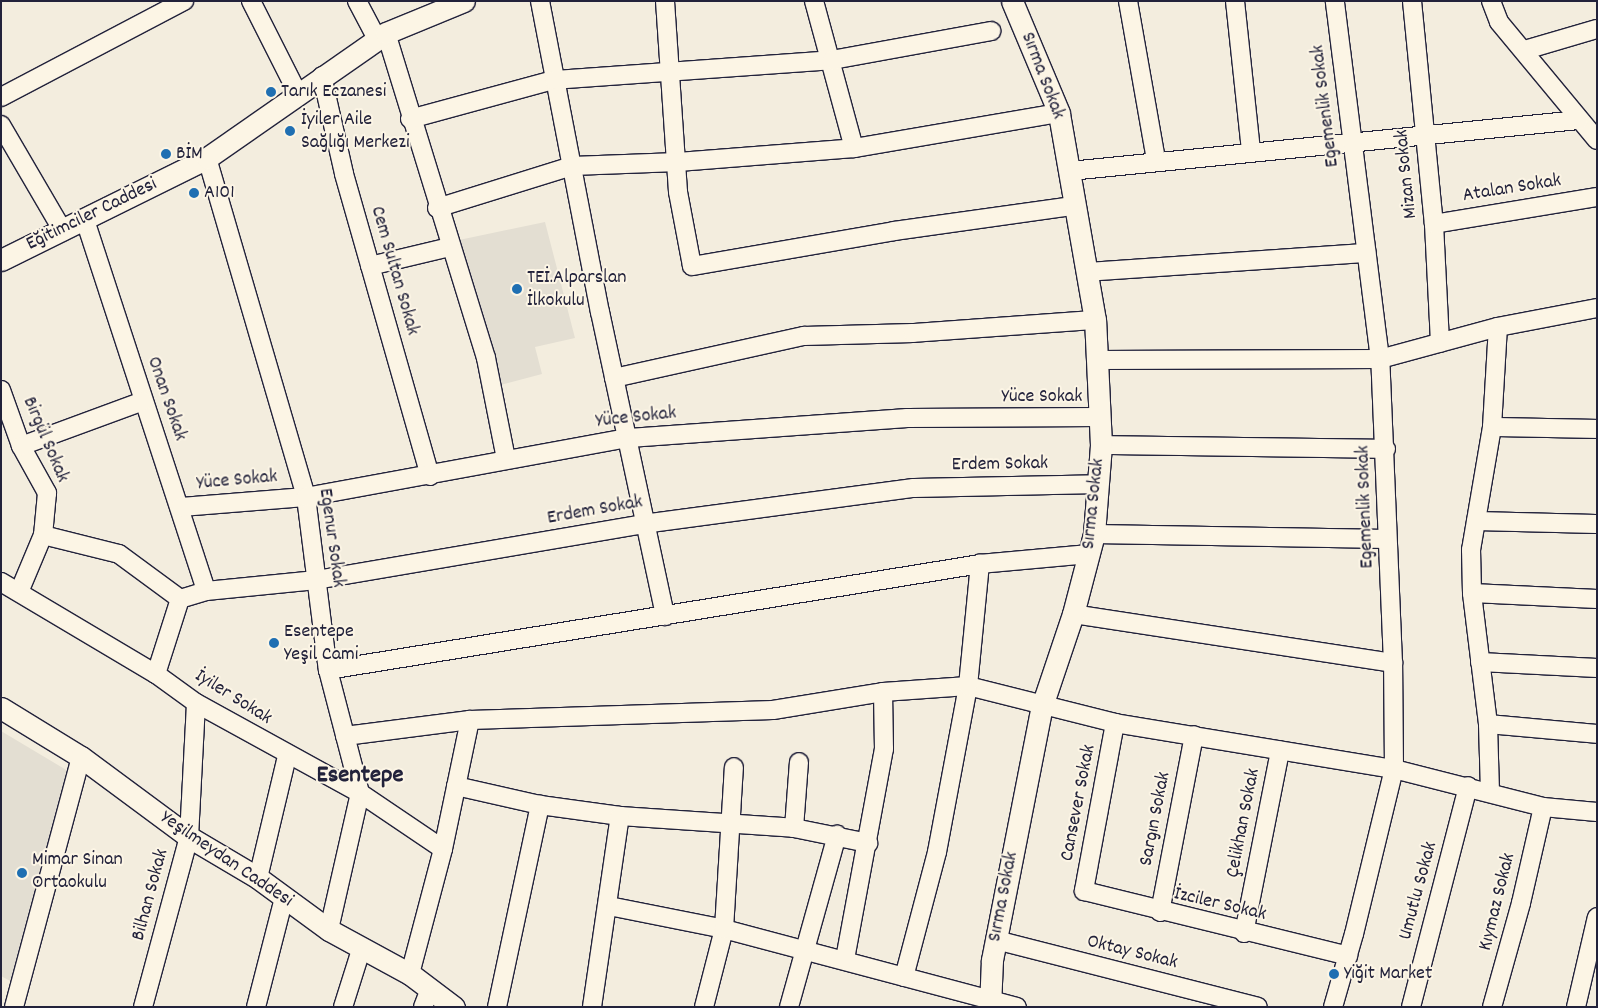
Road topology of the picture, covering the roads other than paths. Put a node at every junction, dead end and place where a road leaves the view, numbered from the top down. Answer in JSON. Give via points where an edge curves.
{"nodes":[{"id":1,"x":184,"y":1,"type":"edge"},
{"id":2,"x":252,"y":1,"type":"edge"},
{"id":3,"x":358,"y":1,"type":"edge"},
{"id":4,"x":540,"y":1,"type":"edge"},
{"id":5,"x":664,"y":1,"type":"edge"},
{"id":6,"x":814,"y":1,"type":"edge"},
{"id":7,"x":1012,"y":1,"type":"edge"},
{"id":8,"x":1128,"y":1,"type":"edge"},
{"id":9,"x":1235,"y":1,"type":"edge"},
{"id":10,"x":1335,"y":1,"type":"edge"},
{"id":11,"x":1412,"y":1,"type":"edge"},
{"id":12,"x":1491,"y":1,"type":"edge"},
{"id":13,"x":458,"y":2,"type":"edge"},
{"id":14,"x":1597,"y":29,"type":"edge"},
{"id":15,"x":991,"y":31,"type":"dead end"},
{"id":16,"x":381,"y":36,"type":"junction"},
{"id":17,"x":1525,"y":50,"type":"junction"},
{"id":18,"x":832,"y":60,"type":"junction"},
{"id":19,"x":670,"y":70,"type":"junction"},
{"id":20,"x":322,"y":76,"type":"junction"},
{"id":21,"x":554,"y":80,"type":"junction"},
{"id":22,"x":297,"y":92,"type":"junction"},
{"id":23,"x":1,"y":97,"type":"edge"},
{"id":24,"x":1059,"y":113,"type":"junction"},
{"id":25,"x":410,"y":119,"type":"junction"},
{"id":26,"x":1578,"y":120,"type":"junction"},
{"id":27,"x":1,"y":126,"type":"edge"},
{"id":28,"x":1425,"y":137,"type":"junction"},
{"id":29,"x":1597,"y":140,"type":"edge"},
{"id":30,"x":1352,"y":142,"type":"junction"},
{"id":31,"x":854,"y":148,"type":"junction"},
{"id":32,"x":1251,"y":151,"type":"junction"},
{"id":33,"x":207,"y":158,"type":"junction"},
{"id":34,"x":1156,"y":160,"type":"junction"},
{"id":35,"x":678,"y":162,"type":"junction"},
{"id":36,"x":572,"y":166,"type":"junction"},
{"id":37,"x":1070,"y":171,"type":"junction"},
{"id":38,"x":1597,"y":197,"type":"edge"},
{"id":39,"x":1073,"y":206,"type":"junction"},
{"id":40,"x":437,"y":208,"type":"junction"},
{"id":41,"x":85,"y":220,"type":"junction"},
{"id":42,"x":1434,"y":224,"type":"junction"},
{"id":43,"x":63,"y":231,"type":"junction"},
{"id":44,"x":450,"y":247,"type":"junction"},
{"id":45,"x":1366,"y":253,"type":"junction"},
{"id":46,"x":1,"y":260,"type":"edge"},
{"id":47,"x":370,"y":266,"type":"junction"},
{"id":48,"x":1086,"y":272,"type":"junction"},
{"id":49,"x":1597,"y":308,"type":"edge"},
{"id":50,"x":1095,"y":320,"type":"junction"},
{"id":51,"x":1498,"y":327,"type":"junction"},
{"id":52,"x":1440,"y":344,"type":"junction"},
{"id":53,"x":1380,"y":359,"type":"junction"},
{"id":54,"x":1098,"y":360,"type":"junction"},
{"id":55,"x":614,"y":378,"type":"junction"},
{"id":56,"x":1,"y":390,"type":"edge"},
{"id":57,"x":143,"y":401,"type":"junction"},
{"id":58,"x":1100,"y":418,"type":"junction"},
{"id":59,"x":1492,"y":427,"type":"junction"},
{"id":60,"x":1597,"y":428,"type":"edge"},
{"id":61,"x":629,"y":438,"type":"junction"},
{"id":62,"x":1100,"y":445,"type":"junction"},
{"id":63,"x":21,"y":446,"type":"junction"},
{"id":64,"x":1386,"y":449,"type":"junction"},
{"id":65,"x":506,"y":459,"type":"junction"},
{"id":66,"x":430,"y":476,"type":"junction"},
{"id":67,"x":1099,"y":484,"type":"junction"},
{"id":68,"x":306,"y":497,"type":"junction"},
{"id":69,"x":181,"y":507,"type":"junction"},
{"id":70,"x":1476,"y":521,"type":"junction"},
{"id":71,"x":643,"y":524,"type":"junction"},
{"id":72,"x":1597,"y":524,"type":"edge"},
{"id":73,"x":1094,"y":534,"type":"junction"},
{"id":74,"x":43,"y":535,"type":"junction"},
{"id":75,"x":1387,"y":538,"type":"junction"},
{"id":76,"x":1089,"y":554,"type":"junction"},
{"id":77,"x":980,"y":564,"type":"junction"},
{"id":78,"x":316,"y":580,"type":"junction"},
{"id":79,"x":1,"y":582,"type":"edge"},
{"id":80,"x":206,"y":591,"type":"junction"},
{"id":81,"x":19,"y":592,"type":"junction"},
{"id":82,"x":1472,"y":593,"type":"junction"},
{"id":83,"x":180,"y":599,"type":"junction"},
{"id":84,"x":1597,"y":599,"type":"edge"},
{"id":85,"x":1073,"y":614,"type":"junction"},
{"id":86,"x":665,"y":616,"type":"junction"},
{"id":87,"x":1480,"y":662,"type":"junction"},
{"id":88,"x":1393,"y":663,"type":"junction"},
{"id":89,"x":1597,"y":668,"type":"edge"},
{"id":90,"x":328,"y":670,"type":"junction"},
{"id":91,"x":156,"y":674,"type":"junction"},
{"id":92,"x":968,"y":686,"type":"junction"},
{"id":93,"x":883,"y":692,"type":"junction"},
{"id":94,"x":196,"y":703,"type":"junction"},
{"id":95,"x":1042,"y":706,"type":"junction"},
{"id":96,"x":1,"y":708,"type":"edge"},
{"id":97,"x":470,"y":720,"type":"junction"},
{"id":98,"x":1115,"y":723,"type":"junction"},
{"id":99,"x":1488,"y":724,"type":"junction"},
{"id":100,"x":1597,"y":734,"type":"edge"},
{"id":101,"x":1194,"y":735,"type":"junction"},
{"id":102,"x":344,"y":736,"type":"junction"},
{"id":103,"x":1280,"y":751,"type":"junction"},
{"id":104,"x":287,"y":756,"type":"junction"},
{"id":105,"x":81,"y":757,"type":"junction"},
{"id":106,"x":800,"y":762,"type":"dead end"},
{"id":107,"x":734,"y":767,"type":"dead end"},
{"id":108,"x":1394,"y":769,"type":"junction"},
{"id":109,"x":456,"y":786,"type":"junction"},
{"id":110,"x":1468,"y":786,"type":"junction"},
{"id":111,"x":1490,"y":792,"type":"junction"},
{"id":112,"x":360,"y":793,"type":"junction"},
{"id":113,"x":540,"y":805,"type":"junction"},
{"id":114,"x":1543,"y":807,"type":"junction"},
{"id":115,"x":1597,"y":812,"type":"edge"},
{"id":116,"x":620,"y":816,"type":"junction"},
{"id":117,"x":729,"y":824,"type":"junction"},
{"id":118,"x":794,"y":828,"type":"junction"},
{"id":119,"x":837,"y":835,"type":"junction"},
{"id":120,"x":189,"y":837,"type":"junction"},
{"id":121,"x":868,"y":843,"type":"junction"},
{"id":122,"x":443,"y":849,"type":"junction"},
{"id":123,"x":258,"y":878,"type":"junction"},
{"id":124,"x":1084,"y":891,"type":"joint"},
{"id":125,"x":284,"y":898,"type":"junction"},
{"id":126,"x":609,"y":906,"type":"junction"},
{"id":127,"x":1160,"y":912,"type":"junction"},
{"id":128,"x":1597,"y":917,"type":"edge"},
{"id":129,"x":724,"y":929,"type":"junction"},
{"id":130,"x":329,"y":930,"type":"junction"},
{"id":131,"x":1244,"y":933,"type":"junction"},
{"id":132,"x":996,"y":940,"type":"junction"},
{"id":133,"x":806,"y":949,"type":"junction"},
{"id":134,"x":361,"y":950,"type":"junction"},
{"id":135,"x":1348,"y":956,"type":"junction"},
{"id":136,"x":845,"y":959,"type":"junction"},
{"id":137,"x":410,"y":974,"type":"junction"},
{"id":138,"x":904,"y":977,"type":"junction"},
{"id":139,"x":426,"y":999,"type":"edge"},
{"id":140,"x":10,"y":1000,"type":"edge"},
{"id":141,"x":989,"y":1002,"type":"edge"},
{"id":142,"x":1219,"y":1002,"type":"edge"},
{"id":143,"x":143,"y":1007,"type":"edge"},
{"id":144,"x":256,"y":1007,"type":"edge"},
{"id":145,"x":343,"y":1007,"type":"edge"},
{"id":146,"x":454,"y":1007,"type":"edge"},
{"id":147,"x":497,"y":1007,"type":"edge"},
{"id":148,"x":592,"y":1007,"type":"edge"},
{"id":149,"x":704,"y":1007,"type":"edge"},
{"id":150,"x":789,"y":1007,"type":"edge"},
{"id":151,"x":1017,"y":1007,"type":"edge"},
{"id":152,"x":1258,"y":1007,"type":"edge"},
{"id":153,"x":1333,"y":1007,"type":"edge"},
{"id":154,"x":1411,"y":1007,"type":"edge"},
{"id":155,"x":1492,"y":1007,"type":"edge"},
{"id":156,"x":1576,"y":1007,"type":"edge"}],
"edges":[{"from":1,"to":23,"type":"street"},
{"from":2,"to":22,"type":"street"},
{"from":3,"to":16,"type":"street"},
{"from":4,"to":21,"type":"street"},
{"from":5,"to":19,"type":"street"},
{"from":6,"to":18,"type":"street"},
{"from":7,"to":24,"type":"street","name":"Sırma Sokak"},
{"from":8,"to":34,"type":"street"},
{"from":9,"to":32,"type":"street"},
{"from":10,"to":30,"type":"street","name":"Egemenlik Sokak"},
{"from":11,"to":28,"type":"street","name":"Mizan Sokak"},
{"from":12,"to":17,"type":"street","via":[[1499,22]]},
{"from":13,"to":16,"type":"street","name":"Eğitimciler Caddesi"},
{"from":14,"to":17,"type":"street"},
{"from":15,"to":18,"type":"street"},
{"from":16,"to":20,"type":"street","name":"Eğitimciler Caddesi"},
{"from":16,"to":25,"type":"street"},
{"from":17,"to":26,"type":"street"},
{"from":18,"to":19,"type":"street"},
{"from":18,"to":31,"type":"street"},
{"from":19,"to":21,"type":"street"},
{"from":19,"to":35,"type":"street"},
{"from":20,"to":22,"type":"street","name":"Eğitimciler Caddesi"},
{"from":20,"to":47,"type":"street","name":"Cem Sultan Sokak","via":[[344,174]]},
{"from":21,"to":25,"type":"street"},
{"from":21,"to":36,"type":"street"},
{"from":22,"to":33,"type":"street","name":"Eğitimciler Caddesi"},
{"from":24,"to":31,"type":"street"},
{"from":24,"to":37,"type":"street","name":"Sırma Sokak"},
{"from":25,"to":40,"type":"street"},
{"from":26,"to":28,"type":"street"},
{"from":26,"to":29,"type":"street"},
{"from":27,"to":43,"type":"street"},
{"from":28,"to":30,"type":"street"},
{"from":28,"to":42,"type":"street","name":"Mizan Sokak"},
{"from":30,"to":32,"type":"street"},
{"from":30,"to":45,"type":"street","name":"Egemenlik Sokak"},
{"from":31,"to":35,"type":"street"},
{"from":32,"to":34,"type":"street"},
{"from":33,"to":41,"type":"street","name":"Eğitimciler Caddesi"},
{"from":33,"to":68,"type":"street","name":"Egenur Sokak"},
{"from":34,"to":37,"type":"street"},
{"from":35,"to":36,"type":"street"},
{"from":35,"to":39,"type":"street","via":[[678,192],[692,266],[894,231]]},
{"from":36,"to":40,"type":"street"},
{"from":36,"to":55,"type":"street"},
{"from":37,"to":39,"type":"street","name":"Sırma Sokak"},
{"from":38,"to":42,"type":"street","name":"Atalan Sokak"},
{"from":39,"to":48,"type":"street","name":"Sırma Sokak"},
{"from":40,"to":44,"type":"street"},
{"from":41,"to":43,"type":"street","name":"Eğitimciler Caddesi"},
{"from":41,"to":57,"type":"street","name":"Onan Sokak"},
{"from":42,"to":52,"type":"street","name":"Mizan Sokak"},
{"from":43,"to":46,"type":"street","name":"Eğitimciler Caddesi"},
{"from":44,"to":47,"type":"street"},
{"from":44,"to":65,"type":"street","via":[[486,358]]},
{"from":45,"to":48,"type":"street"},
{"from":45,"to":53,"type":"street","name":"Egemenlik Sokak"},
{"from":47,"to":66,"type":"street","name":"Cem Sultan Sokak"},
{"from":48,"to":50,"type":"street","name":"Sırma Sokak"},
{"from":49,"to":51,"type":"street"},
{"from":50,"to":54,"type":"street","name":"Sırma Sokak"},
{"from":50,"to":55,"type":"street","via":[[913,333],[804,336]]},
{"from":51,"to":52,"type":"street"},
{"from":51,"to":59,"type":"street"},
{"from":52,"to":53,"type":"street"},
{"from":53,"to":54,"type":"street"},
{"from":53,"to":64,"type":"street","name":"Egemenlik Sokak"},
{"from":54,"to":58,"type":"street","name":"Sırma Sokak"},
{"from":55,"to":61,"type":"street"},
{"from":56,"to":63,"type":"street","name":"Birgül Sokak"},
{"from":57,"to":63,"type":"street"},
{"from":57,"to":69,"type":"street","name":"Onan Sokak"},
{"from":58,"to":61,"type":"street","name":"Yüce Sokak","via":[[907,418]]},
{"from":58,"to":62,"type":"street","name":"Sırma Sokak"},
{"from":59,"to":60,"type":"street"},
{"from":59,"to":70,"type":"street"},
{"from":61,"to":65,"type":"street","name":"Yüce Sokak"},
{"from":61,"to":71,"type":"street"},
{"from":62,"to":64,"type":"street"},
{"from":62,"to":67,"type":"street","name":"Sırma Sokak"},
{"from":63,"to":74,"type":"street","name":"Birgül Sokak","via":[[47,493]]},
{"from":64,"to":75,"type":"street","name":"Egemenlik Sokak"},
{"from":65,"to":66,"type":"street","name":"Yüce Sokak"},
{"from":66,"to":68,"type":"street","name":"Yüce Sokak"},
{"from":67,"to":71,"type":"street","name":"Erdem Sokak","via":[[914,488]]},
{"from":67,"to":73,"type":"street","name":"Sırma Sokak"},
{"from":68,"to":69,"type":"street","name":"Yüce Sokak"},
{"from":68,"to":78,"type":"street","name":"Egenur Sokak"},
{"from":69,"to":80,"type":"street","name":"Onan Sokak"},
{"from":70,"to":72,"type":"street"},
{"from":70,"to":82,"type":"street","via":[[1471,550]]},
{"from":71,"to":78,"type":"street","name":"Erdem Sokak"},
{"from":71,"to":86,"type":"street"},
{"from":73,"to":75,"type":"street"},
{"from":73,"to":76,"type":"street","name":"Sırma Sokak"},
{"from":74,"to":81,"type":"street","name":"Birgül Sokak"},
{"from":74,"to":83,"type":"street","via":[[118,554]]},
{"from":75,"to":88,"type":"street","name":"Egemenlik Sokak"},
{"from":76,"to":77,"type":"street"},
{"from":76,"to":85,"type":"street","name":"Sırma Sokak"},
{"from":77,"to":86,"type":"street"},
{"from":77,"to":92,"type":"street"},
{"from":78,"to":80,"type":"street","name":"Erdem Sokak"},
{"from":78,"to":90,"type":"street","name":"Egenur Sokak"},
{"from":79,"to":81,"type":"street","name":"İyiler Sokak"},
{"from":80,"to":83,"type":"street","name":"Erdem Sokak"},
{"from":81,"to":91,"type":"street","name":"İyiler Sokak"},
{"from":82,"to":84,"type":"street"},
{"from":82,"to":87,"type":"street"},
{"from":83,"to":91,"type":"street"},
{"from":85,"to":88,"type":"street"},
{"from":85,"to":95,"type":"street","name":"Sırma Sokak"},
{"from":86,"to":90,"type":"street"},
{"from":87,"to":89,"type":"street"},
{"from":87,"to":99,"type":"street"},
{"from":88,"to":108,"type":"street","name":"Egemenlik Sokak"},
{"from":90,"to":102,"type":"street","name":"Egenur Sokak"},
{"from":91,"to":94,"type":"street","name":"İyiler Sokak"},
{"from":92,"to":93,"type":"street"},
{"from":92,"to":95,"type":"street"},
{"from":92,"to":138,"type":"street","via":[[937,852]]},
{"from":93,"to":97,"type":"street","via":[[773,710]]},
{"from":93,"to":121,"type":"street","via":[[884,750]]},
{"from":94,"to":104,"type":"street","name":"İyiler Sokak"},
{"from":94,"to":120,"type":"street","name":"Bilhan Sokak"},
{"from":95,"to":98,"type":"street"},
{"from":95,"to":132,"type":"street","name":"Sırma Sokak"},
{"from":96,"to":105,"type":"street","name":"Yeşilmeydan Caddesi"},
{"from":97,"to":102,"type":"street"},
{"from":97,"to":109,"type":"street"},
{"from":98,"to":101,"type":"street"},
{"from":98,"to":124,"type":"street","name":"Cansever Sokak"},
{"from":99,"to":100,"type":"street"},
{"from":99,"to":111,"type":"street"},
{"from":101,"to":103,"type":"street"},
{"from":101,"to":127,"type":"street","name":"Sargın Sokak"},
{"from":102,"to":112,"type":"street","name":"Egenur Sokak"},
{"from":103,"to":108,"type":"street"},
{"from":103,"to":131,"type":"street","name":"Çelikhan Sokak"},
{"from":104,"to":112,"type":"street","name":"İyiler Sokak"},
{"from":104,"to":123,"type":"street"},
{"from":105,"to":120,"type":"street","name":"Yeşilmeydan Caddesi"},
{"from":105,"to":140,"type":"street"},
{"from":106,"to":118,"type":"street"},
{"from":107,"to":117,"type":"street"},
{"from":108,"to":110,"type":"street"},
{"from":108,"to":135,"type":"street","name":"Egemenlik Sokak"},
{"from":109,"to":113,"type":"street"},
{"from":109,"to":122,"type":"street"},
{"from":110,"to":111,"type":"street"},
{"from":110,"to":154,"type":"street","name":"Umutlu Sokak"},
{"from":111,"to":114,"type":"street"},
{"from":112,"to":122,"type":"street","name":"İyiler Sokak"},
{"from":112,"to":130,"type":"street","name":"Egenur Sokak"},
{"from":113,"to":116,"type":"street"},
{"from":113,"to":147,"type":"street"},
{"from":114,"to":115,"type":"street"},
{"from":114,"to":155,"type":"street","name":"Kıymaz Sokak"},
{"from":116,"to":117,"type":"street"},
{"from":116,"to":126,"type":"street"},
{"from":117,"to":118,"type":"street"},
{"from":117,"to":129,"type":"street"},
{"from":118,"to":119,"type":"street"},
{"from":119,"to":121,"type":"street"},
{"from":119,"to":133,"type":"street"},
{"from":120,"to":123,"type":"street","name":"Yeşilmeydan Caddesi"},
{"from":120,"to":143,"type":"street","name":"Bilhan Sokak"},
{"from":121,"to":136,"type":"street"},
{"from":122,"to":137,"type":"street"},
{"from":123,"to":125,"type":"street","name":"Yeşilmeydan Caddesi"},
{"from":124,"to":127,"type":"street","name":"İzciler Sokak"},
{"from":125,"to":130,"type":"street","name":"Yeşilmeydan Caddesi"},
{"from":125,"to":144,"type":"street"},
{"from":126,"to":129,"type":"street"},
{"from":126,"to":148,"type":"street"},
{"from":127,"to":131,"type":"street","name":"İzciler Sokak"},
{"from":128,"to":156,"type":"street"},
{"from":129,"to":133,"type":"street"},
{"from":129,"to":149,"type":"street"},
{"from":130,"to":134,"type":"street","name":"Yeşilmeydan Caddesi"},
{"from":131,"to":135,"type":"street","name":"İzciler Sokak"},
{"from":132,"to":141,"type":"street","name":"Sırma Sokak"},
{"from":132,"to":142,"type":"street","name":"Oktay Sokak"},
{"from":133,"to":136,"type":"street"},
{"from":133,"to":150,"type":"street"},
{"from":134,"to":137,"type":"street","name":"Yeşilmeydan Caddesi"},
{"from":134,"to":145,"type":"street"},
{"from":135,"to":153,"type":"street","name":"Egemenlik Sokak"},
{"from":136,"to":138,"type":"street"},
{"from":137,"to":139,"type":"street","name":"Yeşilmeydan Caddesi"},
{"from":138,"to":141,"type":"street"},
{"from":139,"to":146,"type":"street","name":"Yeşilmeydan Caddesi"},
{"from":141,"to":151,"type":"street"},
{"from":142,"to":152,"type":"street","name":"Oktay Sokak"}]}
